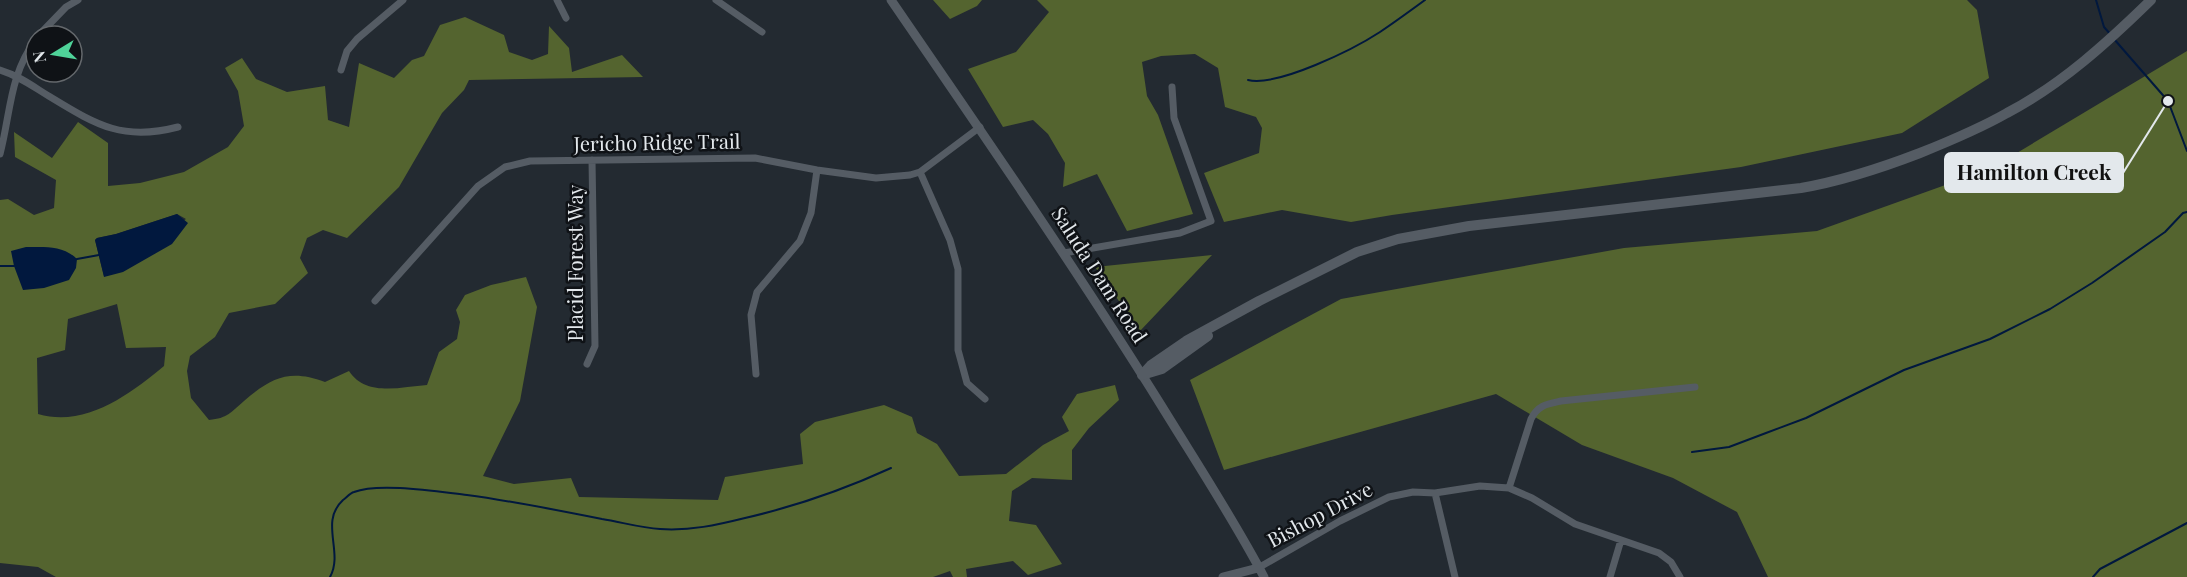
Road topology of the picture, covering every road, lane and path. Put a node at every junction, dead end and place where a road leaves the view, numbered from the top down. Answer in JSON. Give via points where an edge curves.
{"nodes":[{"id":1,"x":78,"y":0,"type":"edge"},
{"id":2,"x":403,"y":0,"type":"edge"},
{"id":3,"x":557,"y":0,"type":"edge"},
{"id":4,"x":716,"y":0,"type":"edge"},
{"id":5,"x":891,"y":0,"type":"edge"},
{"id":6,"x":2151,"y":0,"type":"edge"},
{"id":7,"x":566,"y":18,"type":"dead end"},
{"id":8,"x":50,"y":24,"type":"edge"},
{"id":9,"x":762,"y":32,"type":"dead end"},
{"id":10,"x":24,"y":57,"type":"edge"},
{"id":11,"x":0,"y":70,"type":"edge"},
{"id":12,"x":341,"y":70,"type":"dead end"},
{"id":13,"x":16,"y":75,"type":"junction"},
{"id":14,"x":1172,"y":87,"type":"dead end"},
{"id":15,"x":178,"y":127,"type":"dead end"},
{"id":16,"x":980,"y":127,"type":"junction"},
{"id":17,"x":0,"y":154,"type":"edge"},
{"id":18,"x":592,"y":160,"type":"junction"},
{"id":19,"x":817,"y":170,"type":"junction"},
{"id":20,"x":920,"y":172,"type":"junction"},
{"id":21,"x":1064,"y":253,"type":"junction"},
{"id":22,"x":375,"y":300,"type":"dead end"},
{"id":23,"x":587,"y":364,"type":"dead end"},
{"id":24,"x":756,"y":374,"type":"dead end"},
{"id":25,"x":1142,"y":375,"type":"junction"},
{"id":26,"x":1695,"y":387,"type":"dead end"},
{"id":27,"x":985,"y":399,"type":"dead end"},
{"id":28,"x":1509,"y":488,"type":"junction"},
{"id":29,"x":1435,"y":493,"type":"junction"},
{"id":30,"x":1621,"y":540,"type":"junction"},
{"id":31,"x":1258,"y":568,"type":"junction"},
{"id":32,"x":1223,"y":577,"type":"edge"},
{"id":33,"x":1264,"y":577,"type":"edge"},
{"id":34,"x":1455,"y":577,"type":"edge"},
{"id":35,"x":1610,"y":577,"type":"edge"},
{"id":36,"x":1680,"y":577,"type":"edge"}],
"edges":[{"from":1,"to":8,"type":"street"},
{"from":2,"to":12,"type":"street","via":[[357,39],[347,51]]},
{"from":3,"to":7,"type":"street"},
{"from":4,"to":9,"type":"street"},
{"from":5,"to":16,"type":"street","name":"Saluda Dam Road"},
{"from":6,"to":25,"type":"main road","via":[[2060,79],[2009,113],[1887,166],[1828,184],[1469,226],[1398,240],[1358,252],[1259,301],[1162,369]]},
{"from":10,"to":13,"type":"street"},
{"from":11,"to":13,"type":"street"},
{"from":13,"to":15,"type":"street","via":[[112,129],[135,134]]},
{"from":13,"to":17,"type":"street"},
{"from":14,"to":21,"type":"street","via":[[1174,118],[1212,221],[1180,233]]},
{"from":16,"to":20,"type":"street","name":"Jericho Ridge Trail"},
{"from":16,"to":21,"type":"street","name":"Saluda Dam Road"},
{"from":18,"to":19,"type":"street","name":"Jericho Ridge Trail","via":[[755,158]]},
{"from":18,"to":22,"type":"street","name":"Jericho Ridge Trail","via":[[530,161],[505,167],[478,186]]},
{"from":18,"to":23,"type":"street","name":"Placid Forest Way","via":[[595,346]]},
{"from":19,"to":20,"type":"street","name":"Jericho Ridge Trail","via":[[876,178]]},
{"from":19,"to":24,"type":"street","via":[[811,213],[800,241],[757,292],[751,315]]},
{"from":20,"to":27,"type":"street","via":[[950,240],[958,269],[958,350],[967,382]]},
{"from":21,"to":25,"type":"street","name":"Saluda Dam Road"},
{"from":25,"to":31,"type":"street","name":"Saluda Dam Road"},
{"from":26,"to":28,"type":"street","via":[[1543,404],[1531,419]]},
{"from":28,"to":29,"type":"street","name":"Bishop Drive","via":[[1480,486]]},
{"from":28,"to":30,"type":"street","name":"Bishop Drive","via":[[1575,524]]},
{"from":29,"to":31,"type":"street","name":"Bishop Drive","via":[[1389,497],[1340,520]]},
{"from":29,"to":34,"type":"street"},
{"from":30,"to":35,"type":"street"},
{"from":30,"to":36,"type":"street","name":"Bishop Drive","via":[[1665,556]]},
{"from":31,"to":32,"type":"street"},
{"from":31,"to":33,"type":"street","name":"Saluda Dam Road"}]}
